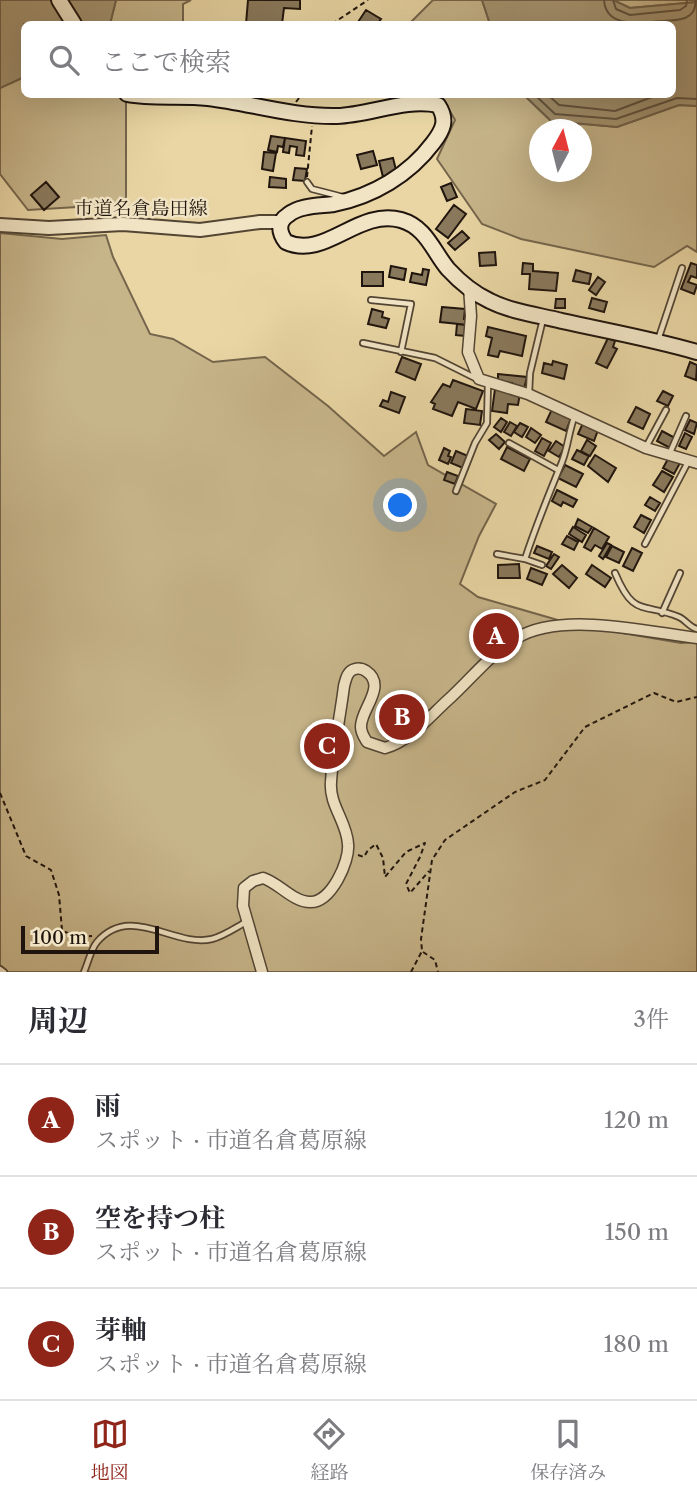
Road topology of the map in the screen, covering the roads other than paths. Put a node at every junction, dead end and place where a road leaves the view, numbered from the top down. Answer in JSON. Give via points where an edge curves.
{"nodes":[{"id":1,"x":59,"y":0,"type":"edge"},
{"id":2,"x":72,"y":21,"type":"edge"},
{"id":3,"x":208,"y":98,"type":"edge"},
{"id":4,"x":307,"y":182,"type":"road end"},
{"id":5,"x":353,"y":200,"type":"junction"},
{"id":6,"x":281,"y":222,"type":"junction"},
{"id":7,"x":0,"y":225,"type":"edge"},
{"id":8,"x":682,"y":268,"type":"dead end"},
{"id":9,"x":469,"y":287,"type":"junction"},
{"id":10,"x":371,"y":300,"type":"dead end"},
{"id":11,"x":544,"y":317,"type":"junction"},
{"id":12,"x":657,"y":341,"type":"junction"},
{"id":13,"x":363,"y":343,"type":"dead end"},
{"id":14,"x":401,"y":352,"type":"junction"},
{"id":15,"x":697,"y":352,"type":"edge"},
{"id":16,"x":483,"y":381,"type":"junction"},
{"id":17,"x":528,"y":394,"type":"junction"},
{"id":18,"x":666,"y":410,"type":"dead end"},
{"id":19,"x":576,"y":414,"type":"junction"},
{"id":20,"x":686,"y":416,"type":"dead end"},
{"id":21,"x":509,"y":443,"type":"dead end"},
{"id":22,"x":646,"y":448,"type":"junction"},
{"id":23,"x":668,"y":455,"type":"junction"},
{"id":24,"x":693,"y":462,"type":"edge"},
{"id":25,"x":558,"y":470,"type":"junction"},
{"id":26,"x":456,"y":491,"type":"dead end"},
{"id":27,"x":645,"y":544,"type":"dead end"},
{"id":28,"x":497,"y":554,"type":"dead end"},
{"id":29,"x":525,"y":559,"type":"junction"},
{"id":30,"x":542,"y":565,"type":"dead end"},
{"id":31,"x":615,"y":573,"type":"dead end"},
{"id":32,"x":680,"y":573,"type":"dead end"},
{"id":33,"x":662,"y":613,"type":"junction"},
{"id":34,"x":697,"y":629,"type":"edge"},
{"id":35,"x":697,"y":638,"type":"edge"},
{"id":36,"x":247,"y":921,"type":"junction"},
{"id":37,"x":84,"y":972,"type":"edge"},
{"id":38,"x":262,"y":972,"type":"edge"}],
"edges":[{"from":1,"to":2,"type":"main road"},
{"from":3,"to":5,"type":"main road","via":[[336,116],[416,103],[438,105],[444,125],[415,163],[386,185]]},
{"from":4,"to":5,"type":"lane","via":[[312,190]]},
{"from":5,"to":6,"type":"main road","via":[[295,211]]},
{"from":6,"to":7,"type":"street","name":"市道名倉島田線","via":[[200,230],[123,224]]},
{"from":6,"to":9,"type":"main road","via":[[281,237],[305,247],[368,220],[402,220],[421,230],[449,270]]},
{"from":8,"to":12,"type":"lane"},
{"from":9,"to":11,"type":"main road","via":[[504,307]]},
{"from":9,"to":16,"type":"street","via":[[468,352]]},
{"from":10,"to":14,"type":"lane","via":[[411,304]]},
{"from":11,"to":12,"type":"main road"},
{"from":11,"to":17,"type":"lane"},
{"from":12,"to":15,"type":"main road"},
{"from":13,"to":14,"type":"lane"},
{"from":14,"to":16,"type":"lane","via":[[435,358]]},
{"from":16,"to":17,"type":"street"},
{"from":16,"to":26,"type":"lane","via":[[487,423]]},
{"from":17,"to":19,"type":"street"},
{"from":18,"to":22,"type":"lane"},
{"from":19,"to":22,"type":"street"},
{"from":19,"to":25,"type":"lane"},
{"from":20,"to":23,"type":"lane"},
{"from":21,"to":25,"type":"lane"},
{"from":22,"to":23,"type":"street"},
{"from":23,"to":24,"type":"street"},
{"from":24,"to":27,"type":"lane"},
{"from":25,"to":29,"type":"lane"},
{"from":28,"to":29,"type":"lane"},
{"from":29,"to":30,"type":"lane"},
{"from":31,"to":33,"type":"lane","via":[[633,604]]},
{"from":32,"to":33,"type":"lane"},
{"from":33,"to":34,"type":"lane"},
{"from":35,"to":36,"type":"street","via":[[582,624],[529,632],[510,642],[425,721],[385,748],[372,746],[361,731],[374,683],[363,669],[354,669],[344,686],[330,784],[348,850],[332,889],[309,902],[262,878],[248,884],[242,899]]},
{"from":36,"to":37,"type":"lane","via":[[210,940],[177,937],[147,926],[119,927],[97,942]]},
{"from":36,"to":38,"type":"street"}]}
